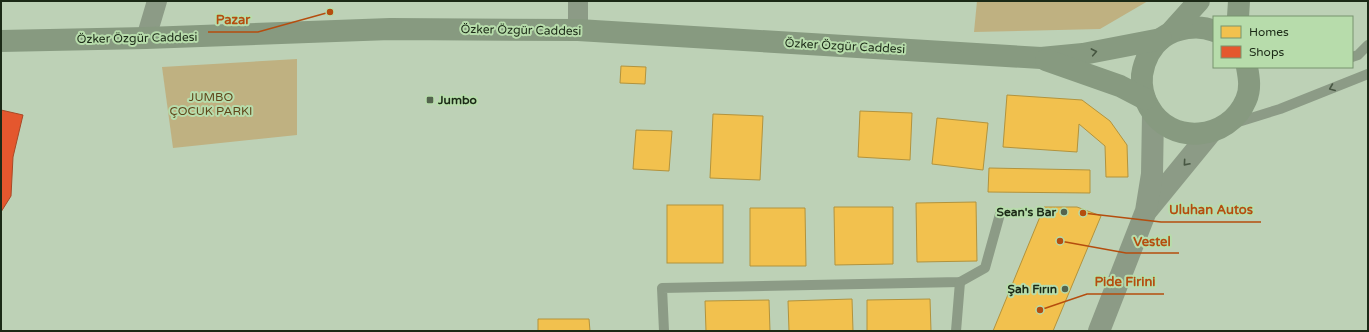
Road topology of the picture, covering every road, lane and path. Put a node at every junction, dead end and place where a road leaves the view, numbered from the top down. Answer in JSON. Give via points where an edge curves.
{"nodes":[{"id":1,"x":157,"y":1,"type":"edge"},
{"id":2,"x":578,"y":1,"type":"edge"},
{"id":3,"x":1199,"y":1,"type":"edge"},
{"id":4,"x":1239,"y":1,"type":"edge"},
{"id":5,"x":1238,"y":16,"type":"edge"},
{"id":6,"x":578,"y":30,"type":"junction"},
{"id":7,"x":1213,"y":30,"type":"edge"},
{"id":8,"x":1166,"y":36,"type":"junction"},
{"id":9,"x":146,"y":38,"type":"junction"},
{"id":10,"x":1,"y":41,"type":"edge"},
{"id":11,"x":1368,"y":45,"type":"edge"},
{"id":12,"x":1353,"y":57,"type":"edge"},
{"id":13,"x":1041,"y":58,"type":"junction"},
{"id":14,"x":1247,"y":68,"type":"edge"},
{"id":15,"x":1368,"y":74,"type":"edge"},
{"id":16,"x":1149,"y":107,"type":"junction"},
{"id":17,"x":1216,"y":130,"type":"junction"},
{"id":18,"x":1146,"y":212,"type":"junction"},
{"id":19,"x":1000,"y":214,"type":"dead end"},
{"id":20,"x":960,"y":282,"type":"junction"},
{"id":21,"x":664,"y":331,"type":"edge"},
{"id":22,"x":956,"y":331,"type":"edge"},
{"id":23,"x":1099,"y":331,"type":"edge"}],
"edges":[{"from":1,"to":9,"type":"street"},
{"from":2,"to":6,"type":"street"},
{"from":3,"to":8,"type":"main road"},
{"from":4,"to":5,"type":"main road"},
{"from":6,"to":9,"type":"main road","name":"Özker Özgür Caddesi","via":[[390,29]]},
{"from":6,"to":13,"type":"main road","name":"Özker Özgür Caddesi"},
{"from":7,"to":8,"type":"main road","name":"Özker Özgür Caddesi","via":[[1189,27]]},
{"from":13,"to":8,"type":"main road","name":"Özker Özgür Caddesi","one_way":true,"via":[[1083,54]]},
{"from":8,"to":16,"type":"main road","via":[[1150,51],[1144,66],[1141,83]]},
{"from":9,"to":10,"type":"main road","name":"Özker Özgür Caddesi"},
{"from":11,"to":12,"type":"lane"},
{"from":13,"to":16,"type":"main road","name":"Özker Özgür Caddesi","via":[[1120,86]]},
{"from":14,"to":17,"type":"main road","via":[[1250,81],[1246,100],[1237,115]]},
{"from":15,"to":17,"type":"lane","one_way":true,"via":[[1280,109]]},
{"from":16,"to":17,"type":"main road","name":"Özker Özgür Caddesi","via":[[1164,125],[1179,132],[1195,134]]},
{"from":16,"to":18,"type":"street","via":[[1152,174]]},
{"from":17,"to":18,"type":"street","one_way":true},
{"from":18,"to":23,"type":"street"},
{"from":19,"to":20,"type":"lane","via":[[986,268]]},
{"from":20,"to":21,"type":"lane","via":[[662,288]]},
{"from":20,"to":22,"type":"lane"}]}
